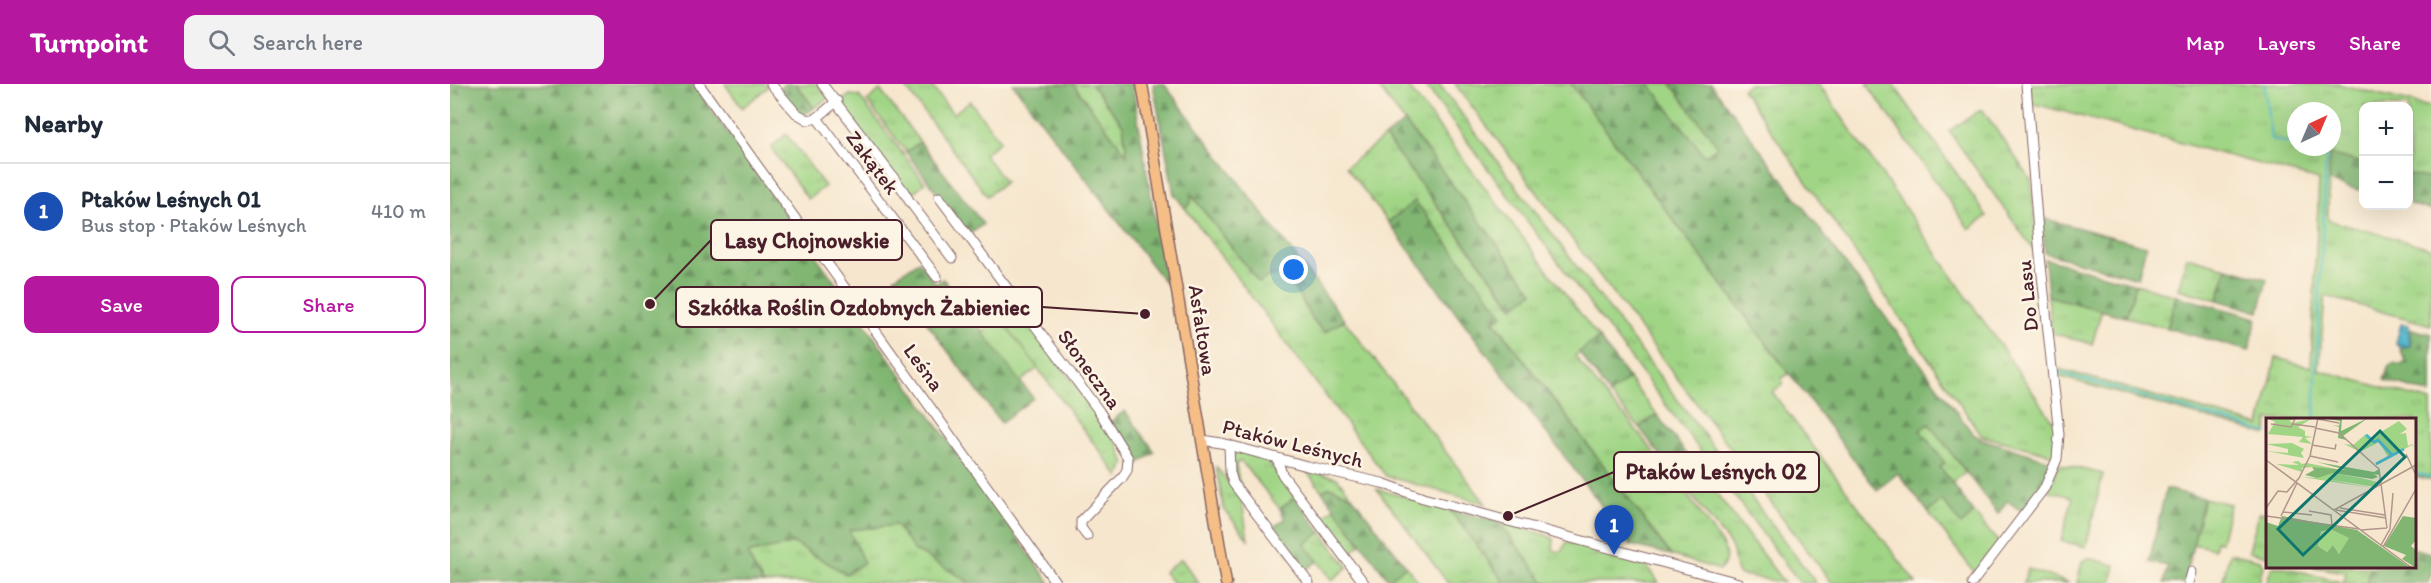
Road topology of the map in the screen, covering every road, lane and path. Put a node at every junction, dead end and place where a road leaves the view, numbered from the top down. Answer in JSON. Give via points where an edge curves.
{"nodes":[{"id":1,"x":699,"y":84,"type":"edge"},
{"id":2,"x":771,"y":84,"type":"edge"},
{"id":3,"x":822,"y":84,"type":"edge"},
{"id":4,"x":1142,"y":84,"type":"edge"},
{"id":5,"x":2026,"y":84,"type":"edge"},
{"id":6,"x":837,"y":101,"type":"junction"},
{"id":7,"x":817,"y":118,"type":"junction"},
{"id":8,"x":939,"y":197,"type":"dead end"},
{"id":9,"x":952,"y":258,"type":"dead end"},
{"id":10,"x":937,"y":277,"type":"dead end"},
{"id":11,"x":1202,"y":440,"type":"junction"},
{"id":12,"x":1229,"y":445,"type":"junction"},
{"id":13,"x":1277,"y":458,"type":"junction"},
{"id":14,"x":1087,"y":536,"type":"dead end"},
{"id":15,"x":2192,"y":572,"type":"dead end"},
{"id":16,"x":1056,"y":583,"type":"edge"},
{"id":17,"x":1226,"y":583,"type":"edge"},
{"id":18,"x":1309,"y":583,"type":"edge"},
{"id":19,"x":1365,"y":583,"type":"edge"},
{"id":20,"x":1739,"y":583,"type":"edge"},
{"id":21,"x":1972,"y":583,"type":"edge"},
{"id":22,"x":2189,"y":583,"type":"edge"}],
"edges":[{"from":1,"to":16,"type":"street","name":"Leśna"},
{"from":2,"to":7,"type":"street","via":[[796,113],[808,120]]},
{"from":3,"to":6,"type":"street"},
{"from":4,"to":11,"type":"main road","name":"Asfaltowa"},
{"from":5,"to":21,"type":"street","name":"Do Lasu","via":[[2059,434],[2057,459],[2036,500]]},
{"from":6,"to":7,"type":"street"},
{"from":6,"to":9,"type":"street"},
{"from":7,"to":10,"type":"street","name":"Zakątek"},
{"from":8,"to":14,"type":"street","name":"Słoneczna","via":[[1100,411],[1128,458],[1122,478],[1081,521]]},
{"from":11,"to":12,"type":"street","name":"Ptaków Leśnych"},
{"from":11,"to":17,"type":"main road","name":"Asfaltowa"},
{"from":12,"to":13,"type":"street","name":"Ptaków Leśnych"},
{"from":12,"to":18,"type":"street","via":[[1233,483]]},
{"from":13,"to":19,"type":"street","via":[[1282,474]]},
{"from":13,"to":20,"type":"street","name":"Ptaków Leśnych","via":[[1375,483],[1397,494]]},
{"from":15,"to":22,"type":"street"}]}
